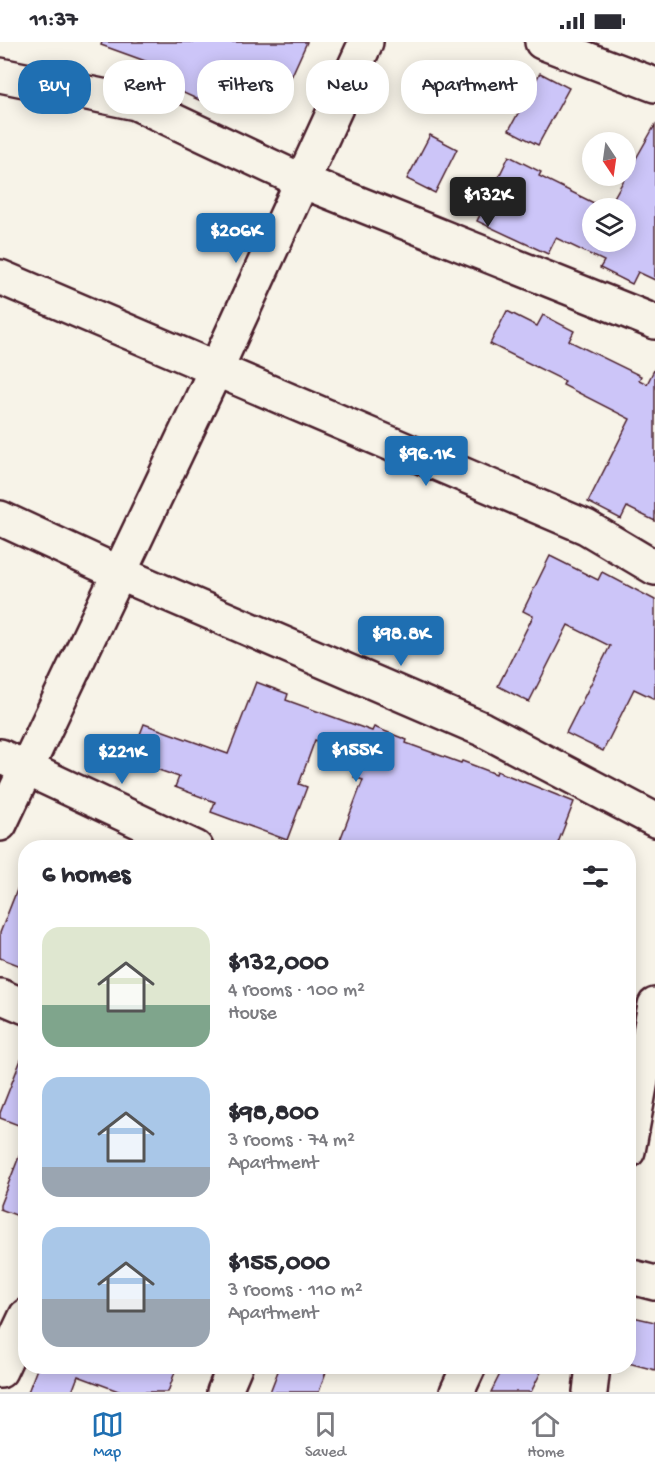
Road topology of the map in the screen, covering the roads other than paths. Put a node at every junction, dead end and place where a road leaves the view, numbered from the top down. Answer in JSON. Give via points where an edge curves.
{"nodes":[{"id":1,"x":366,"y":42,"type":"edge"},
{"id":2,"x":542,"y":42,"type":"edge"},
{"id":3,"x":0,"y":75,"type":"edge"},
{"id":4,"x":655,"y":85,"type":"edge"},
{"id":5,"x":302,"y":181,"type":"junction"},
{"id":6,"x":0,"y":277,"type":"edge"},
{"id":7,"x":655,"y":322,"type":"edge"},
{"id":8,"x":216,"y":369,"type":"junction"},
{"id":9,"x":0,"y":518,"type":"edge"},
{"id":10,"x":655,"y":568,"type":"edge"},
{"id":11,"x":119,"y":573,"type":"junction"},
{"id":12,"x":13,"y":762,"type":"edge"},
{"id":13,"x":655,"y":820,"type":"edge"},
{"id":14,"x":0,"y":824,"type":"edge"},
{"id":15,"x":179,"y":840,"type":"edge"},
{"id":16,"x":0,"y":996,"type":"edge"},
{"id":17,"x":18,"y":1004,"type":"edge"},
{"id":18,"x":644,"y":1019,"type":"edge"},
{"id":19,"x":636,"y":1085,"type":"edge"},
{"id":20,"x":636,"y":1278,"type":"edge"},
{"id":21,"x":655,"y":1283,"type":"edge"},
{"id":22,"x":18,"y":1333,"type":"edge"},
{"id":23,"x":0,"y":1371,"type":"edge"},
{"id":24,"x":232,"y":1374,"type":"edge"},
{"id":25,"x":465,"y":1374,"type":"edge"},
{"id":26,"x":593,"y":1374,"type":"edge"},
{"id":27,"x":224,"y":1392,"type":"edge"},
{"id":28,"x":457,"y":1392,"type":"edge"},
{"id":29,"x":590,"y":1392,"type":"edge"}],
"edges":[{"from":1,"to":5,"type":"street"},
{"from":2,"to":4,"type":"street"},
{"from":3,"to":5,"type":"street","via":[[136,103]]},
{"from":5,"to":7,"type":"street"},
{"from":5,"to":8,"type":"street"},
{"from":6,"to":8,"type":"street"},
{"from":8,"to":10,"type":"street","via":[[586,527]]},
{"from":8,"to":11,"type":"street"},
{"from":9,"to":11,"type":"street"},
{"from":11,"to":12,"type":"street"},
{"from":11,"to":13,"type":"street","via":[[482,729]]},
{"from":12,"to":14,"type":"street"},
{"from":12,"to":15,"type":"street"},
{"from":16,"to":17,"type":"street"},
{"from":18,"to":19,"type":"street"},
{"from":20,"to":21,"type":"street"},
{"from":22,"to":23,"type":"street"},
{"from":24,"to":27,"type":"street"},
{"from":25,"to":28,"type":"street"},
{"from":26,"to":29,"type":"street"}]}
